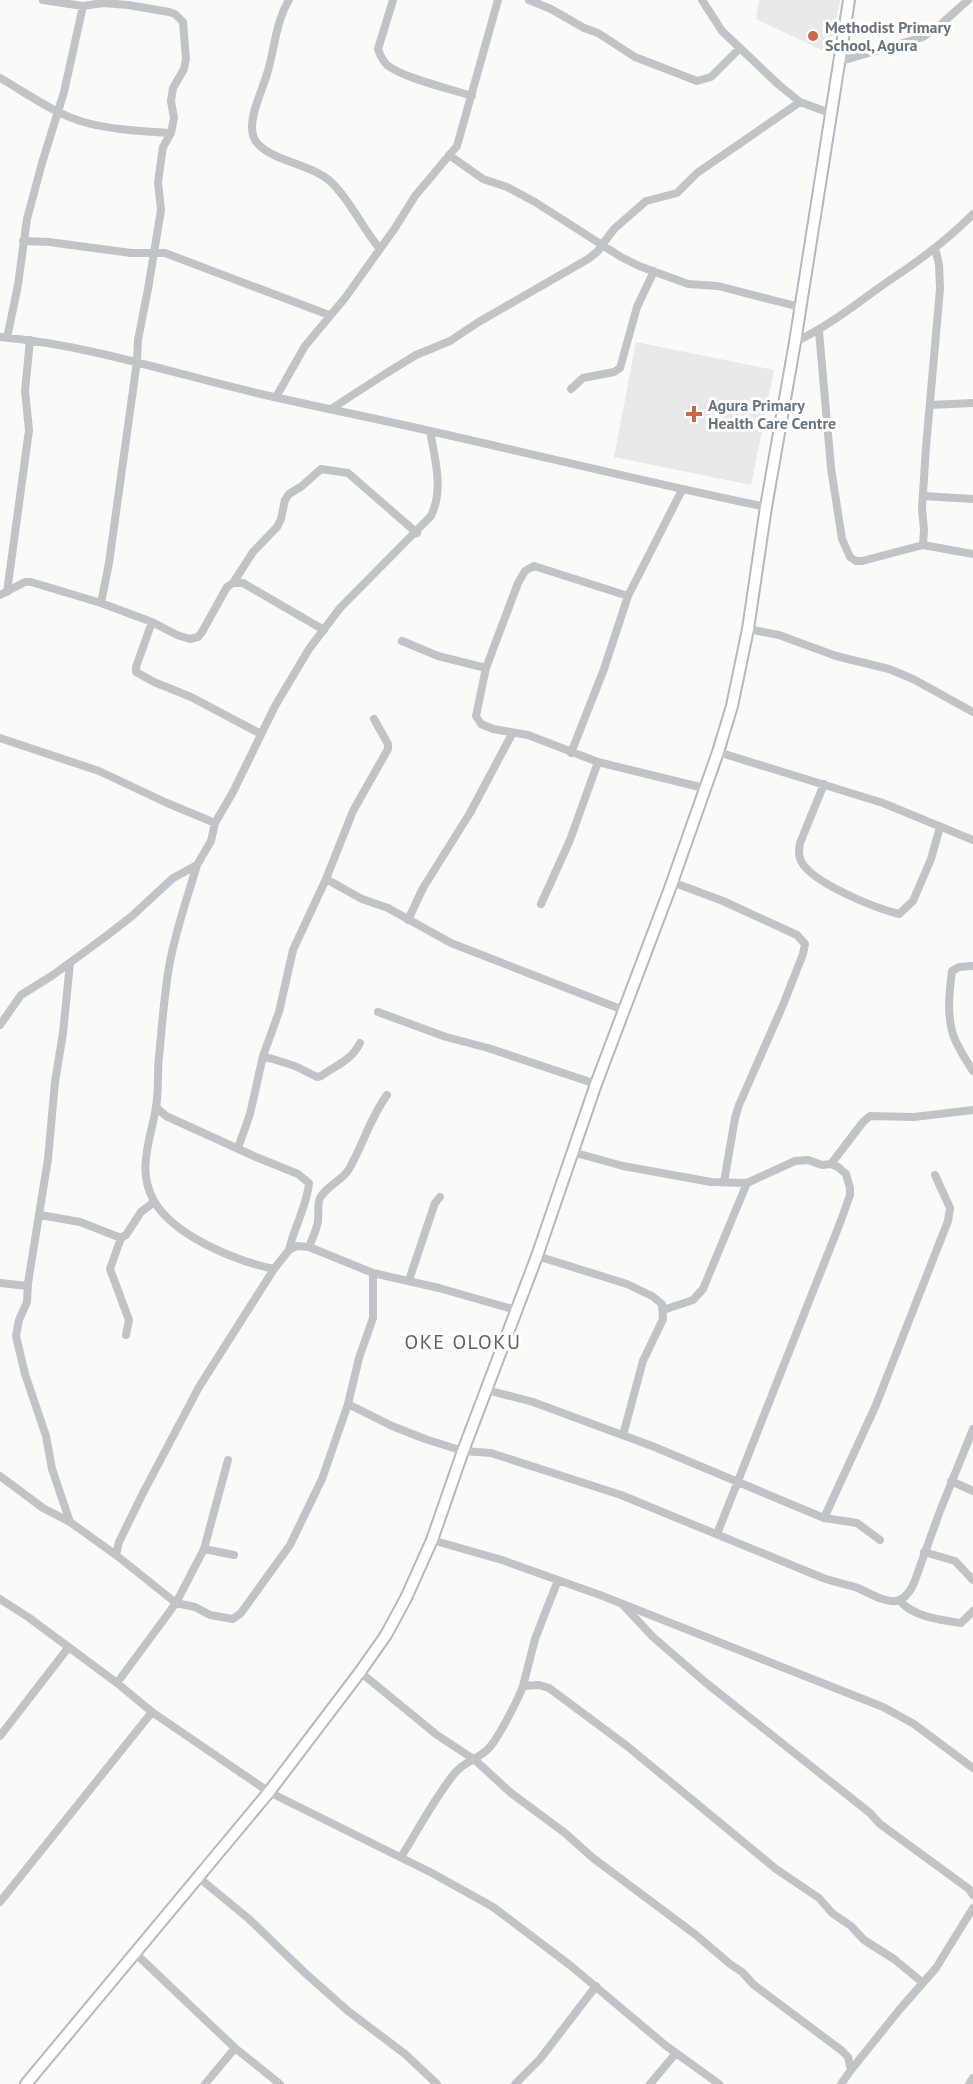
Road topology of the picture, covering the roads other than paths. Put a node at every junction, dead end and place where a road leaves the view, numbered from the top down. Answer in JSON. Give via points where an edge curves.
{"nodes":[{"id":1,"x":43,"y":0,"type":"edge"},
{"id":2,"x":289,"y":0,"type":"edge"},
{"id":3,"x":393,"y":0,"type":"edge"},
{"id":4,"x":498,"y":0,"type":"edge"},
{"id":5,"x":530,"y":0,"type":"edge"},
{"id":6,"x":702,"y":0,"type":"edge"},
{"id":7,"x":849,"y":0,"type":"edge"},
{"id":8,"x":968,"y":0,"type":"edge"},
{"id":9,"x":82,"y":6,"type":"junction"},
{"id":10,"x":740,"y":48,"type":"junction"},
{"id":11,"x":838,"y":62,"type":"junction"},
{"id":12,"x":0,"y":78,"type":"edge"},
{"id":13,"x":472,"y":96,"type":"junction"},
{"id":14,"x":800,"y":102,"type":"junction"},
{"id":15,"x":58,"y":112,"type":"junction"},
{"id":16,"x":830,"y":113,"type":"junction"},
{"id":17,"x":171,"y":133,"type":"junction"},
{"id":18,"x":449,"y":155,"type":"junction"},
{"id":19,"x":973,"y":214,"type":"edge"},
{"id":20,"x":23,"y":241,"type":"junction"},
{"id":21,"x":603,"y":244,"type":"junction"},
{"id":22,"x":935,"y":248,"type":"junction"},
{"id":23,"x":380,"y":249,"type":"junction"},
{"id":24,"x":155,"y":253,"type":"junction"},
{"id":25,"x":654,"y":271,"type":"junction"},
{"id":26,"x":800,"y":307,"type":"junction"},
{"id":27,"x":329,"y":315,"type":"junction"},
{"id":28,"x":819,"y":331,"type":"junction"},
{"id":29,"x":3,"y":338,"type":"edge"},
{"id":30,"x":30,"y":340,"type":"junction"},
{"id":31,"x":795,"y":342,"type":"junction"},
{"id":32,"x":137,"y":361,"type":"junction"},
{"id":33,"x":571,"y":389,"type":"dead end"},
{"id":34,"x":276,"y":397,"type":"junction"},
{"id":35,"x":973,"y":403,"type":"edge"},
{"id":36,"x":930,"y":405,"type":"junction"},
{"id":37,"x":331,"y":409,"type":"junction"},
{"id":38,"x":430,"y":431,"type":"junction"},
{"id":39,"x":682,"y":490,"type":"junction"},
{"id":40,"x":923,"y":496,"type":"junction"},
{"id":41,"x":973,"y":499,"type":"edge"},
{"id":42,"x":766,"y":507,"type":"junction"},
{"id":43,"x":417,"y":533,"type":"junction"},
{"id":44,"x":923,"y":545,"type":"junction"},
{"id":45,"x":973,"y":554,"type":"edge"},
{"id":46,"x":233,"y":583,"type":"junction"},
{"id":47,"x":3,"y":593,"type":"edge"},
{"id":48,"x":628,"y":596,"type":"junction"},
{"id":49,"x":101,"y":603,"type":"junction"},
{"id":50,"x":152,"y":622,"type":"junction"},
{"id":51,"x":748,"y":629,"type":"junction"},
{"id":52,"x":324,"y":630,"type":"junction"},
{"id":53,"x":402,"y":641,"type":"dead end"},
{"id":54,"x":486,"y":668,"type":"junction"},
{"id":55,"x":973,"y":712,"type":"edge"},
{"id":56,"x":374,"y":718,"type":"dead end"},
{"id":57,"x":261,"y":734,"type":"junction"},
{"id":58,"x":512,"y":734,"type":"junction"},
{"id":59,"x":0,"y":738,"type":"edge"},
{"id":60,"x":718,"y":752,"type":"junction"},
{"id":61,"x":571,"y":753,"type":"junction"},
{"id":62,"x":598,"y":762,"type":"junction"},
{"id":63,"x":824,"y":784,"type":"junction"},
{"id":64,"x":704,"y":788,"type":"junction"},
{"id":65,"x":215,"y":822,"type":"junction"},
{"id":66,"x":940,"y":827,"type":"junction"},
{"id":67,"x":973,"y":840,"type":"edge"},
{"id":68,"x":197,"y":866,"type":"junction"},
{"id":69,"x":326,"y":879,"type":"junction"},
{"id":70,"x":672,"y":882,"type":"junction"},
{"id":71,"x":542,"y":904,"type":"dead end"},
{"id":72,"x":408,"y":920,"type":"junction"},
{"id":73,"x":70,"y":963,"type":"junction"},
{"id":74,"x":973,"y":966,"type":"edge"},
{"id":75,"x":623,"y":1010,"type":"junction"},
{"id":76,"x":378,"y":1012,"type":"dead end"},
{"id":77,"x":0,"y":1025,"type":"edge"},
{"id":78,"x":360,"y":1043,"type":"dead end"},
{"id":79,"x":262,"y":1056,"type":"junction"},
{"id":80,"x":973,"y":1071,"type":"edge"},
{"id":81,"x":596,"y":1084,"type":"junction"},
{"id":82,"x":387,"y":1095,"type":"dead end"},
{"id":83,"x":156,"y":1107,"type":"junction"},
{"id":84,"x":973,"y":1110,"type":"edge"},
{"id":85,"x":238,"y":1148,"type":"junction"},
{"id":86,"x":572,"y":1152,"type":"junction"},
{"id":87,"x":831,"y":1164,"type":"junction"},
{"id":88,"x":935,"y":1175,"type":"dead end"},
{"id":89,"x":724,"y":1182,"type":"junction"},
{"id":90,"x":747,"y":1183,"type":"junction"},
{"id":91,"x":440,"y":1197,"type":"dead end"},
{"id":92,"x":154,"y":1202,"type":"junction"},
{"id":93,"x":40,"y":1215,"type":"junction"},
{"id":94,"x":121,"y":1238,"type":"junction"},
{"id":95,"x":309,"y":1247,"type":"junction"},
{"id":96,"x":289,"y":1250,"type":"junction"},
{"id":97,"x":537,"y":1256,"type":"junction"},
{"id":98,"x":274,"y":1269,"type":"junction"},
{"id":99,"x":373,"y":1273,"type":"junction"},
{"id":100,"x":409,"y":1280,"type":"junction"},
{"id":101,"x":0,"y":1283,"type":"edge"},
{"id":102,"x":28,"y":1286,"type":"junction"},
{"id":103,"x":516,"y":1310,"type":"junction"},
{"id":104,"x":663,"y":1310,"type":"junction"},
{"id":105,"x":126,"y":1335,"type":"dead end"},
{"id":106,"x":487,"y":1390,"type":"junction"},
{"id":107,"x":348,"y":1404,"type":"junction"},
{"id":108,"x":973,"y":1429,"type":"edge"},
{"id":109,"x":623,"y":1436,"type":"junction"},
{"id":110,"x":463,"y":1450,"type":"junction"},
{"id":111,"x":228,"y":1460,"type":"dead end"},
{"id":112,"x":0,"y":1476,"type":"edge"},
{"id":113,"x":951,"y":1481,"type":"junction"},
{"id":114,"x":737,"y":1483,"type":"junction"},
{"id":115,"x":973,"y":1491,"type":"edge"},
{"id":116,"x":824,"y":1518,"type":"junction"},
{"id":117,"x":70,"y":1522,"type":"junction"},
{"id":118,"x":717,"y":1534,"type":"junction"},
{"id":119,"x":432,"y":1540,"type":"junction"},
{"id":120,"x":880,"y":1540,"type":"dead end"},
{"id":121,"x":204,"y":1549,"type":"junction"},
{"id":122,"x":924,"y":1552,"type":"junction"},
{"id":123,"x":116,"y":1555,"type":"junction"},
{"id":124,"x":234,"y":1555,"type":"dead end"},
{"id":125,"x":558,"y":1580,"type":"junction"},
{"id":126,"x":973,"y":1580,"type":"edge"},
{"id":127,"x":0,"y":1599,"type":"edge"},
{"id":128,"x":900,"y":1600,"type":"junction"},
{"id":129,"x":176,"y":1604,"type":"junction"},
{"id":130,"x":622,"y":1604,"type":"junction"},
{"id":131,"x":973,"y":1611,"type":"edge"},
{"id":132,"x":68,"y":1648,"type":"junction"},
{"id":133,"x":360,"y":1672,"type":"junction"},
{"id":134,"x":117,"y":1683,"type":"junction"},
{"id":135,"x":524,"y":1686,"type":"junction"},
{"id":136,"x":152,"y":1712,"type":"junction"},
{"id":137,"x":0,"y":1736,"type":"edge"},
{"id":138,"x":475,"y":1760,"type":"junction"},
{"id":139,"x":973,"y":1768,"type":"edge"},
{"id":140,"x":269,"y":1792,"type":"junction"},
{"id":141,"x":401,"y":1857,"type":"junction"},
{"id":142,"x":198,"y":1877,"type":"junction"},
{"id":143,"x":973,"y":1895,"type":"edge"},
{"id":144,"x":0,"y":1902,"type":"edge"},
{"id":145,"x":973,"y":1908,"type":"edge"},
{"id":146,"x":135,"y":1953,"type":"junction"},
{"id":147,"x":923,"y":1983,"type":"junction"},
{"id":148,"x":596,"y":1986,"type":"junction"},
{"id":149,"x":235,"y":2048,"type":"junction"},
{"id":150,"x":676,"y":2054,"type":"junction"},
{"id":151,"x":851,"y":2070,"type":"junction"},
{"id":152,"x":973,"y":2078,"type":"edge"},
{"id":153,"x":26,"y":2084,"type":"edge"},
{"id":154,"x":205,"y":2084,"type":"edge"},
{"id":155,"x":280,"y":2084,"type":"edge"},
{"id":156,"x":437,"y":2084,"type":"edge"},
{"id":157,"x":515,"y":2084,"type":"edge"},
{"id":158,"x":650,"y":2084,"type":"edge"},
{"id":159,"x":718,"y":2084,"type":"edge"},
{"id":160,"x":841,"y":2084,"type":"edge"},
{"id":161,"x":969,"y":2084,"type":"edge"}],
"edges":[{"from":1,"to":9,"type":"street"},
{"from":2,"to":23,"type":"street","via":[[279,21],[252,120],[254,138],[271,153],[329,180]]},
{"from":3,"to":13,"type":"street","via":[[378,49],[380,56],[404,73]]},
{"from":4,"to":13,"type":"street"},
{"from":5,"to":10,"type":"street","via":[[598,33],[635,57],[698,81],[711,77]]},
{"from":6,"to":10,"type":"street","via":[[722,31]]},
{"from":7,"to":11,"type":"street"},
{"from":8,"to":11,"type":"street","via":[[923,37]]},
{"from":9,"to":15,"type":"street"},
{"from":9,"to":17,"type":"street","via":[[128,5],[169,12],[183,22],[186,59],[173,88]]},
{"from":10,"to":14,"type":"street"},
{"from":11,"to":16,"type":"street"},
{"from":12,"to":15,"type":"street"},
{"from":13,"to":18,"type":"street","via":[[460,138]]},
{"from":14,"to":16,"type":"street"},
{"from":14,"to":21,"type":"street","via":[[697,172],[678,193],[646,201]]},
{"from":15,"to":17,"type":"street","via":[[87,123]]},
{"from":15,"to":20,"type":"street"},
{"from":16,"to":26,"type":"street"},
{"from":17,"to":24,"type":"street","via":[[163,147],[158,182],[161,210]]},
{"from":18,"to":21,"type":"street","via":[[483,179],[535,202]]},
{"from":18,"to":23,"type":"street","via":[[415,196]]},
{"from":19,"to":22,"type":"street"},
{"from":20,"to":24,"type":"street","via":[[109,252]]},
{"from":20,"to":29,"type":"street","via":[[18,285]]},
{"from":21,"to":25,"type":"street","via":[[621,257]]},
{"from":21,"to":37,"type":"street","via":[[588,259],[450,341],[408,360]]},
{"from":22,"to":28,"type":"street"},
{"from":22,"to":36,"type":"street","via":[[940,289]]},
{"from":23,"to":27,"type":"street"},
{"from":24,"to":27,"type":"street","via":[[165,253]]},
{"from":24,"to":32,"type":"street"},
{"from":25,"to":26,"type":"street","via":[[688,284],[718,286]]},
{"from":25,"to":33,"type":"street","via":[[637,308],[620,368],[583,378]]},
{"from":26,"to":31,"type":"street"},
{"from":27,"to":34,"type":"street","via":[[304,346]]},
{"from":28,"to":31,"type":"street"},
{"from":28,"to":44,"type":"street","via":[[831,468],[845,549],[850,557],[862,561]]},
{"from":29,"to":30,"type":"street"},
{"from":30,"to":32,"type":"street"},
{"from":30,"to":47,"type":"street","via":[[26,391],[29,430]]},
{"from":31,"to":42,"type":"street"},
{"from":32,"to":34,"type":"street"},
{"from":32,"to":49,"type":"street"},
{"from":34,"to":37,"type":"street"},
{"from":35,"to":36,"type":"street"},
{"from":36,"to":40,"type":"street"},
{"from":37,"to":38,"type":"street"},
{"from":38,"to":39,"type":"street"},
{"from":38,"to":43,"type":"street","via":[[437,503]]},
{"from":39,"to":42,"type":"street"},
{"from":39,"to":48,"type":"street"},
{"from":40,"to":41,"type":"street"},
{"from":40,"to":44,"type":"street"},
{"from":42,"to":51,"type":"street"},
{"from":43,"to":46,"type":"street","via":[[348,473],[321,469],[289,494],[277,527],[253,552]]},
{"from":43,"to":52,"type":"street","via":[[394,551]]},
{"from":44,"to":45,"type":"street"},
{"from":46,"to":50,"type":"street","via":[[198,637],[177,635]]},
{"from":46,"to":52,"type":"street","via":[[243,583]]},
{"from":47,"to":49,"type":"street","via":[[31,582]]},
{"from":48,"to":54,"type":"street","via":[[534,566],[525,571],[518,583]]},
{"from":48,"to":61,"type":"street"},
{"from":49,"to":50,"type":"street"},
{"from":50,"to":57,"type":"street","via":[[136,672]]},
{"from":51,"to":55,"type":"street","via":[[778,634],[836,656],[889,669]]},
{"from":51,"to":60,"type":"street"},
{"from":52,"to":57,"type":"street"},
{"from":53,"to":54,"type":"street","via":[[438,656]]},
{"from":54,"to":58,"type":"street","via":[[476,716],[481,724]]},
{"from":56,"to":69,"type":"street","via":[[388,749],[353,811]]},
{"from":57,"to":65,"type":"street"},
{"from":58,"to":61,"type":"street","via":[[528,735]]},
{"from":58,"to":72,"type":"street"},
{"from":59,"to":65,"type":"street","via":[[99,771]]},
{"from":60,"to":63,"type":"street"},
{"from":60,"to":64,"type":"street"},
{"from":61,"to":62,"type":"street"},
{"from":62,"to":64,"type":"street"},
{"from":62,"to":71,"type":"street"},
{"from":63,"to":66,"type":"street"},
{"from":63,"to":66,"type":"street","via":[[800,843],[801,861],[822,882],[883,910],[899,914],[913,901]]},
{"from":64,"to":70,"type":"street"},
{"from":65,"to":68,"type":"street","via":[[211,840]]},
{"from":66,"to":67,"type":"street"},
{"from":68,"to":73,"type":"street","via":[[173,878],[132,916]]},
{"from":68,"to":83,"type":"street","via":[[170,966]]},
{"from":69,"to":72,"type":"street"},
{"from":69,"to":79,"type":"street","via":[[293,950],[279,1012]]},
{"from":70,"to":75,"type":"street"},
{"from":70,"to":89,"type":"street","via":[[797,935],[805,944],[739,1105]]},
{"from":72,"to":75,"type":"street","via":[[451,943]]},
{"from":73,"to":77,"type":"street","via":[[21,995]]},
{"from":73,"to":93,"type":"street"},
{"from":74,"to":80,"type":"street","via":[[952,971],[950,1015],[955,1041]]},
{"from":75,"to":81,"type":"street"},
{"from":76,"to":81,"type":"street"},
{"from":78,"to":79,"type":"street","via":[[344,1063],[317,1077]]},
{"from":79,"to":85,"type":"street","via":[[250,1114]]},
{"from":81,"to":86,"type":"street"},
{"from":82,"to":95,"type":"street","via":[[349,1169],[320,1198],[318,1221]]},
{"from":83,"to":85,"type":"street","via":[[166,1116]]},
{"from":83,"to":92,"type":"street","via":[[145,1166]]},
{"from":84,"to":87,"type":"street","via":[[914,1118],[870,1116]]},
{"from":85,"to":96,"type":"street","via":[[298,1174],[309,1183]]},
{"from":86,"to":89,"type":"street","via":[[623,1166]]},
{"from":86,"to":97,"type":"street"},
{"from":87,"to":90,"type":"street","via":[[795,1161]]},
{"from":87,"to":114,"type":"street","via":[[846,1174],[850,1195]]},
{"from":88,"to":116,"type":"street","via":[[950,1208],[948,1221],[876,1406]]},
{"from":89,"to":90,"type":"street"},
{"from":90,"to":104,"type":"street","via":[[703,1289],[693,1300]]},
{"from":91,"to":100,"type":"street"},
{"from":92,"to":94,"type":"street"},
{"from":92,"to":98,"type":"street","via":[[196,1239]]},
{"from":93,"to":94,"type":"street","via":[[80,1222]]},
{"from":93,"to":102,"type":"street"},
{"from":94,"to":105,"type":"street","via":[[110,1269],[129,1320]]},
{"from":95,"to":96,"type":"street"},
{"from":95,"to":99,"type":"street"},
{"from":96,"to":98,"type":"street"},
{"from":97,"to":103,"type":"street"},
{"from":97,"to":104,"type":"street","via":[[627,1284],[659,1300]]},
{"from":98,"to":123,"type":"street","via":[[199,1387],[143,1493]]},
{"from":99,"to":100,"type":"street"},
{"from":99,"to":107,"type":"street","via":[[373,1318]]},
{"from":100,"to":103,"type":"street"},
{"from":101,"to":102,"type":"street"},
{"from":102,"to":117,"type":"street","via":[[27,1302],[16,1329],[17,1345]]},
{"from":103,"to":106,"type":"street"},
{"from":104,"to":109,"type":"street","via":[[663,1319],[643,1361]]},
{"from":106,"to":109,"type":"street","via":[[533,1402]]},
{"from":106,"to":110,"type":"street"},
{"from":107,"to":110,"type":"street","via":[[392,1426]]},
{"from":107,"to":129,"type":"street","via":[[322,1479],[290,1545],[241,1613],[233,1619],[225,1618]]},
{"from":108,"to":113,"type":"street"},
{"from":109,"to":114,"type":"street"},
{"from":110,"to":118,"type":"street","via":[[491,1454],[561,1475]]},
{"from":110,"to":119,"type":"street"},
{"from":111,"to":121,"type":"street"},
{"from":112,"to":117,"type":"street","via":[[42,1508]]},
{"from":113,"to":115,"type":"street"},
{"from":113,"to":122,"type":"street"},
{"from":114,"to":116,"type":"street"},
{"from":114,"to":118,"type":"street"},
{"from":116,"to":120,"type":"street","via":[[856,1523]]},
{"from":117,"to":123,"type":"street"},
{"from":118,"to":128,"type":"street","via":[[886,1601]]},
{"from":119,"to":125,"type":"street"},
{"from":119,"to":133,"type":"street","via":[[406,1599]]},
{"from":121,"to":124,"type":"street"},
{"from":121,"to":129,"type":"street"},
{"from":122,"to":126,"type":"street","via":[[955,1561]]},
{"from":122,"to":128,"type":"street","via":[[909,1593]]},
{"from":123,"to":129,"type":"street"},
{"from":125,"to":130,"type":"street"},
{"from":125,"to":135,"type":"street","via":[[535,1639]]},
{"from":127,"to":132,"type":"street"},
{"from":128,"to":131,"type":"street","via":[[916,1613],[961,1623]]},
{"from":129,"to":134,"type":"street"},
{"from":130,"to":139,"type":"street","via":[[889,1710]]},
{"from":130,"to":143,"type":"street","via":[[705,1682]]},
{"from":132,"to":134,"type":"street"},
{"from":132,"to":137,"type":"street"},
{"from":133,"to":138,"type":"street","via":[[437,1735]]},
{"from":133,"to":140,"type":"street"},
{"from":134,"to":136,"type":"street"},
{"from":135,"to":138,"type":"street","via":[[489,1748]]},
{"from":135,"to":147,"type":"street","via":[[549,1688],[594,1721],[776,1869],[810,1890],[864,1940]]},
{"from":136,"to":140,"type":"street"},
{"from":136,"to":144,"type":"street"},
{"from":138,"to":141,"type":"street","via":[[462,1764],[452,1776]]},
{"from":138,"to":151,"type":"street","via":[[593,1858],[841,2050],[848,2057]]},
{"from":140,"to":141,"type":"street"},
{"from":140,"to":142,"type":"street"},
{"from":141,"to":148,"type":"street","via":[[494,1907]]},
{"from":142,"to":146,"type":"street"},
{"from":142,"to":156,"type":"street"},
{"from":145,"to":147,"type":"street"},
{"from":146,"to":149,"type":"street"},
{"from":146,"to":153,"type":"street"},
{"from":147,"to":151,"type":"street"},
{"from":148,"to":150,"type":"street"},
{"from":148,"to":157,"type":"street","via":[[540,2059]]},
{"from":149,"to":154,"type":"street"},
{"from":149,"to":155,"type":"street"},
{"from":150,"to":158,"type":"street"},
{"from":150,"to":159,"type":"street"},
{"from":151,"to":160,"type":"street"},
{"from":152,"to":161,"type":"street"}]}
